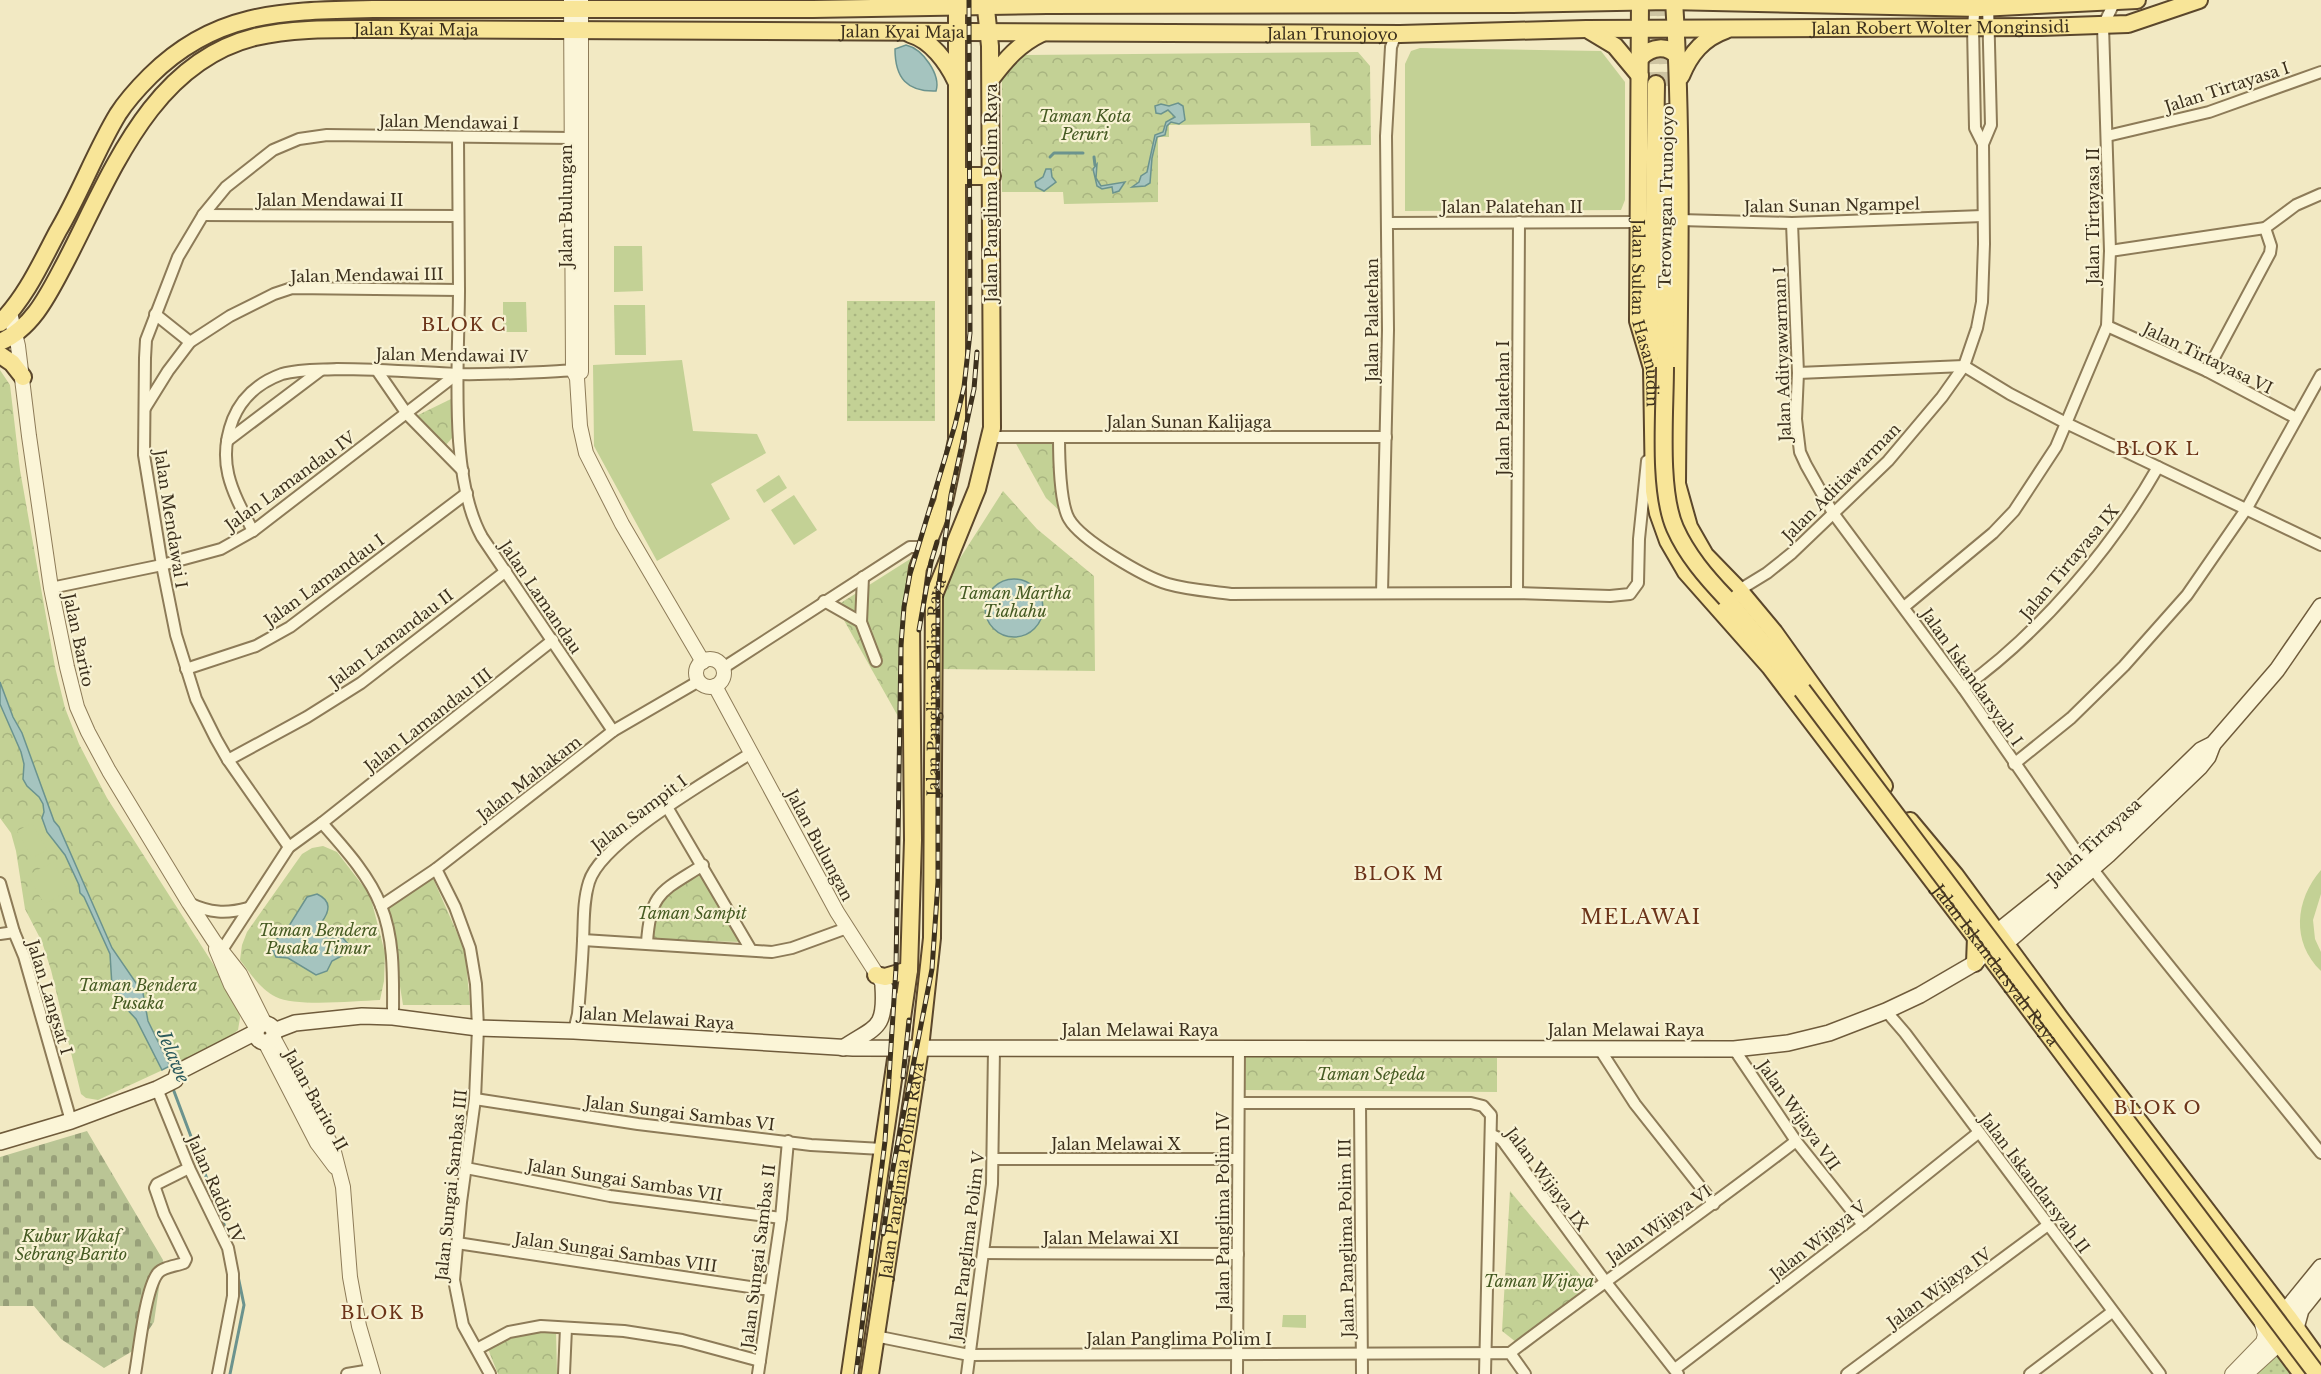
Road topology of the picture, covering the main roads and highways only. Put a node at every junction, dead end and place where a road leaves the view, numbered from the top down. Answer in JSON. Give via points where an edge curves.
{"nodes":[{"id":1,"x":2137,"y":0,"type":"edge"},
{"id":2,"x":2199,"y":0,"type":"edge"},
{"id":3,"x":1593,"y":1,"type":"edge"},
{"id":4,"x":1640,"y":1,"type":"edge"},
{"id":5,"x":1674,"y":1,"type":"edge"},
{"id":6,"x":1719,"y":1,"type":"edge"},
{"id":7,"x":957,"y":2,"type":"edge"},
{"id":8,"x":1317,"y":2,"type":"edge"},
{"id":9,"x":990,"y":3,"type":"edge"},
{"id":10,"x":1037,"y":3,"type":"edge"},
{"id":11,"x":373,"y":4,"type":"edge"},
{"id":12,"x":813,"y":4,"type":"edge"},
{"id":13,"x":1481,"y":4,"type":"junction"},
{"id":14,"x":1981,"y":4,"type":"edge"},
{"id":15,"x":576,"y":5,"type":"edge"},
{"id":16,"x":1733,"y":28,"type":"junction"},
{"id":17,"x":990,"y":29,"type":"junction"},
{"id":18,"x":1586,"y":29,"type":"junction"},
{"id":19,"x":1640,"y":30,"type":"junction"},
{"id":20,"x":1676,"y":30,"type":"junction"},
{"id":21,"x":1483,"y":31,"type":"junction"},
{"id":22,"x":904,"y":32,"type":"junction"},
{"id":23,"x":958,"y":32,"type":"junction"},
{"id":24,"x":1045,"y":32,"type":"junction"},
{"id":25,"x":1641,"y":57,"type":"junction"},
{"id":26,"x":1678,"y":57,"type":"junction"},
{"id":27,"x":1640,"y":76,"type":"junction"},
{"id":28,"x":990,"y":79,"type":"junction"},
{"id":29,"x":956,"y":81,"type":"junction"},
{"id":30,"x":1667,"y":85,"type":"junction"},
{"id":31,"x":957,"y":176,"type":"junction"},
{"id":32,"x":992,"y":176,"type":"junction"},
{"id":33,"x":75,"y":202,"type":"junction"},
{"id":34,"x":92,"y":211,"type":"junction"},
{"id":35,"x":1665,"y":309,"type":"junction"},
{"id":36,"x":5,"y":318,"type":"edge"},
{"id":37,"x":0,"y":342,"type":"edge"},
{"id":38,"x":1678,"y":342,"type":"junction"},
{"id":39,"x":0,"y":355,"type":"edge"},
{"id":40,"x":1659,"y":368,"type":"junction"},
{"id":41,"x":23,"y":377,"type":"road end"},
{"id":42,"x":1739,"y":590,"type":"joint"},
{"id":43,"x":1716,"y":605,"type":"joint"},
{"id":44,"x":2321,"y":606,"type":"edge"},
{"id":45,"x":912,"y":871,"type":"junction"},
{"id":46,"x":934,"y":871,"type":"junction"},
{"id":47,"x":2001,"y":937,"type":"junction"},
{"id":48,"x":1984,"y":957,"type":"junction"},
{"id":49,"x":909,"y":970,"type":"junction"},
{"id":50,"x":879,"y":981,"type":"joint"},
{"id":51,"x":897,"y":1047,"type":"junction"},
{"id":52,"x":843,"y":1048,"type":"junction"},
{"id":53,"x":920,"y":1048,"type":"junction"},
{"id":54,"x":0,"y":1142,"type":"edge"},
{"id":55,"x":2321,"y":1267,"type":"edge"},
{"id":56,"x":2321,"y":1285,"type":"edge"},
{"id":57,"x":2285,"y":1312,"type":"junction"},
{"id":58,"x":2296,"y":1329,"type":"junction"},
{"id":59,"x":2269,"y":1330,"type":"junction"},
{"id":60,"x":2321,"y":1363,"type":"edge"},
{"id":61,"x":850,"y":1374,"type":"edge"},
{"id":62,"x":870,"y":1374,"type":"edge"},
{"id":63,"x":2302,"y":1374,"type":"edge"},
{"id":64,"x":2317,"y":1374,"type":"edge"}],
"edges":[{"from":1,"to":14,"type":"main road","name":"Jalan Robert Wolter Monginsidi"},
{"from":2,"to":16,"type":"main road","name":"Jalan Robert Wolter Monginsidi","via":[[2128,24],[2103,26]]},
{"from":3,"to":4,"type":"main road","name":"Jalan Trunojoyo"},
{"from":3,"to":13,"type":"main road","name":"Jalan Trunojoyo"},
{"from":4,"to":5,"type":"main road","name":"Jalan Trunojoyo"},
{"from":4,"to":19,"type":"main road","name":"Jalan Sultan Hasanudin"},
{"from":5,"to":6,"type":"main road","name":"Jalan Robert Wolter Monginsidi"},
{"from":5,"to":20,"type":"main road","name":"Jalan Sultan Hasanudin"},
{"from":6,"to":14,"type":"main road","name":"Jalan Robert Wolter Monginsidi"},
{"from":7,"to":9,"type":"main road","name":"Jalan Kyai Maja"},
{"from":7,"to":12,"type":"main road","name":"Jalan Kyai Maja"},
{"from":7,"to":23,"type":"main road","name":"Jalan Panglima Polim Raya"},
{"from":8,"to":10,"type":"main road","name":"Jalan Trunojoyo"},
{"from":8,"to":13,"type":"main road","name":"Jalan Trunojoyo"},
{"from":9,"to":10,"type":"main road","name":"Jalan Trunojoyo"},
{"from":9,"to":17,"type":"main road","name":"Jalan Panglima Polim Raya"},
{"from":11,"to":15,"type":"main road","name":"Jalan Kyai Maja"},
{"from":11,"to":33,"type":"main road","name":"Jalan Kyai Maja","via":[[253,17],[184,47],[128,99]]},
{"from":12,"to":15,"type":"main road","name":"Jalan Kyai Maja"},
{"from":13,"to":21,"type":"main road"},
{"from":16,"to":20,"type":"main road","name":"Jalan Robert Wolter Monginsidi"},
{"from":16,"to":30,"type":"main road","via":[[1713,35]]},
{"from":17,"to":23,"type":"main road","name":"Jalan Kyai Maja"},
{"from":17,"to":24,"type":"main road","name":"Jalan Trunojoyo"},
{"from":17,"to":28,"type":"main road","name":"Jalan Panglima Polim Raya"},
{"from":18,"to":19,"type":"main road","name":"Jalan Trunojoyo"},
{"from":18,"to":21,"type":"main road","name":"Jalan Trunojoyo"},
{"from":18,"to":27,"type":"main road","via":[[1615,46]]},
{"from":19,"to":20,"type":"main road","name":"Jalan Trunojoyo"},
{"from":19,"to":25,"type":"main road","name":"Jalan Sultan Hasanudin"},
{"from":20,"to":26,"type":"main road","name":"Jalan Sultan Hasanudin"},
{"from":21,"to":24,"type":"main road","name":"Jalan Trunojoyo","via":[[1396,40],[1380,34]]},
{"from":22,"to":23,"type":"main road","name":"Jalan Kyai Maja"},
{"from":22,"to":29,"type":"main road","via":[[926,41]]},
{"from":22,"to":34,"type":"main road","name":"Jalan Kyai Maja","via":[[373,29],[311,30],[255,37],[201,59],[163,95],[133,131]]},
{"from":23,"to":29,"type":"main road","name":"Jalan Panglima Polim Raya"},
{"from":24,"to":28,"type":"main road","via":[[1026,40]]},
{"from":25,"to":26,"type":"main road","via":[[1661,48]]},
{"from":25,"to":27,"type":"main road","name":"Jalan Sultan Hasanudin"},
{"from":26,"to":30,"type":"main road","name":"Jalan Sultan Hasanudin"},
{"from":27,"to":40,"type":"main road","name":"Jalan Sultan Hasanudin","via":[[1638,321]]},
{"from":28,"to":32,"type":"main road","name":"Jalan Panglima Polim Raya"},
{"from":29,"to":31,"type":"main road","name":"Jalan Panglima Polim Raya"},
{"from":30,"to":35,"type":"main road","name":"Terowngan Trunojoyo"},
{"from":30,"to":38,"type":"main road","name":"Jalan Sultan Hasanudin","via":[[1680,220]]},
{"from":30,"to":40,"type":"main road","name":"Terowngan Trunojoyo"},
{"from":31,"to":32,"type":"main road"},
{"from":31,"to":45,"type":"main road","name":"Jalan Panglima Polim Raya","via":[[957,440],[944,502],[918,568],[911,621]]},
{"from":32,"to":46,"type":"main road","name":"Jalan Panglima Polim Raya","via":[[991,437],[977,489],[934,596],[932,616]]},
{"from":33,"to":34,"type":"main road"},
{"from":33,"to":36,"type":"main road","name":"Jalan Kyai Maja","via":[[37,272]]},
{"from":34,"to":37,"type":"main road","name":"Jalan Kyai Maja","via":[[47,297],[28,322]]},
{"from":35,"to":38,"type":"main road"},
{"from":35,"to":40,"type":"main road","name":"Terowngan Trunojoyo"},
{"from":38,"to":42,"type":"main road","name":"Jalan Sultan Hasanudin","via":[[1677,484],[1681,504],[1705,555]]},
{"from":39,"to":41,"type":"main road"},
{"from":40,"to":43,"type":"main road","name":"Jalan Sultan Hasanudin","via":[[1652,417],[1658,513],[1686,572]]},
{"from":40,"to":64,"type":"main road","bridge":true,"via":[[1666,492],[1684,545],[1802,690]]},
{"from":42,"to":47,"type":"main road","name":"Jalan Iskandarsyah Raya"},
{"from":43,"to":48,"type":"main road","name":"Jalan Iskandarsyah Raya","via":[[1771,669],[1976,937]]},
{"from":44,"to":47,"type":"main road","name":"Jalan Tirtayasa","via":[[2277,670],[2213,744],[2200,750],[2087,864]]},
{"from":45,"to":46,"type":"main road"},
{"from":45,"to":49,"type":"main road","name":"Jalan Panglima Polim Raya"},
{"from":46,"to":53,"type":"main road","name":"Jalan Panglima Polim Raya","via":[[932,938]]},
{"from":47,"to":48,"type":"main road","name":"Jalan Tirtayasa"},
{"from":47,"to":57,"type":"main road","name":"Jalan Iskandarsyah Raya"},
{"from":48,"to":53,"type":"main road","name":"Jalan Melawai Raya","via":[[1920,995],[1829,1033],[1788,1043],[1734,1049]]},
{"from":48,"to":59,"type":"main road","name":"Jalan Iskandarsyah Raya"},
{"from":49,"to":50,"type":"main road"},
{"from":49,"to":51,"type":"main road","name":"Jalan Panglima Polim Raya"},
{"from":50,"to":52,"type":"main road","via":[[882,1018],[875,1028]]},
{"from":51,"to":52,"type":"main road","name":"Jalan Melawai Raya"},
{"from":51,"to":53,"type":"main road","name":"Jalan Melawai Raya"},
{"from":51,"to":61,"type":"main road","name":"Jalan Panglima Polim Raya"},
{"from":52,"to":54,"type":"main road","name":"Jalan Melawai Raya","via":[[478,1028],[393,1017],[317,1019],[264,1034],[178,1072],[168,1084],[71,1121]]},
{"from":53,"to":62,"type":"main road","name":"Jalan Panglima Polim Raya"},
{"from":55,"to":57,"type":"main road"},
{"from":56,"to":58,"type":"main road","via":[[2301,1310]]},
{"from":57,"to":58,"type":"main road","name":"Jalan Iskandarsyah Raya"},
{"from":57,"to":59,"type":"main road"},
{"from":58,"to":60,"type":"main road","name":"Jalan Iskandarsyah Raya"},
{"from":59,"to":63,"type":"main road","name":"Jalan Iskandarsyah Raya"}]}
